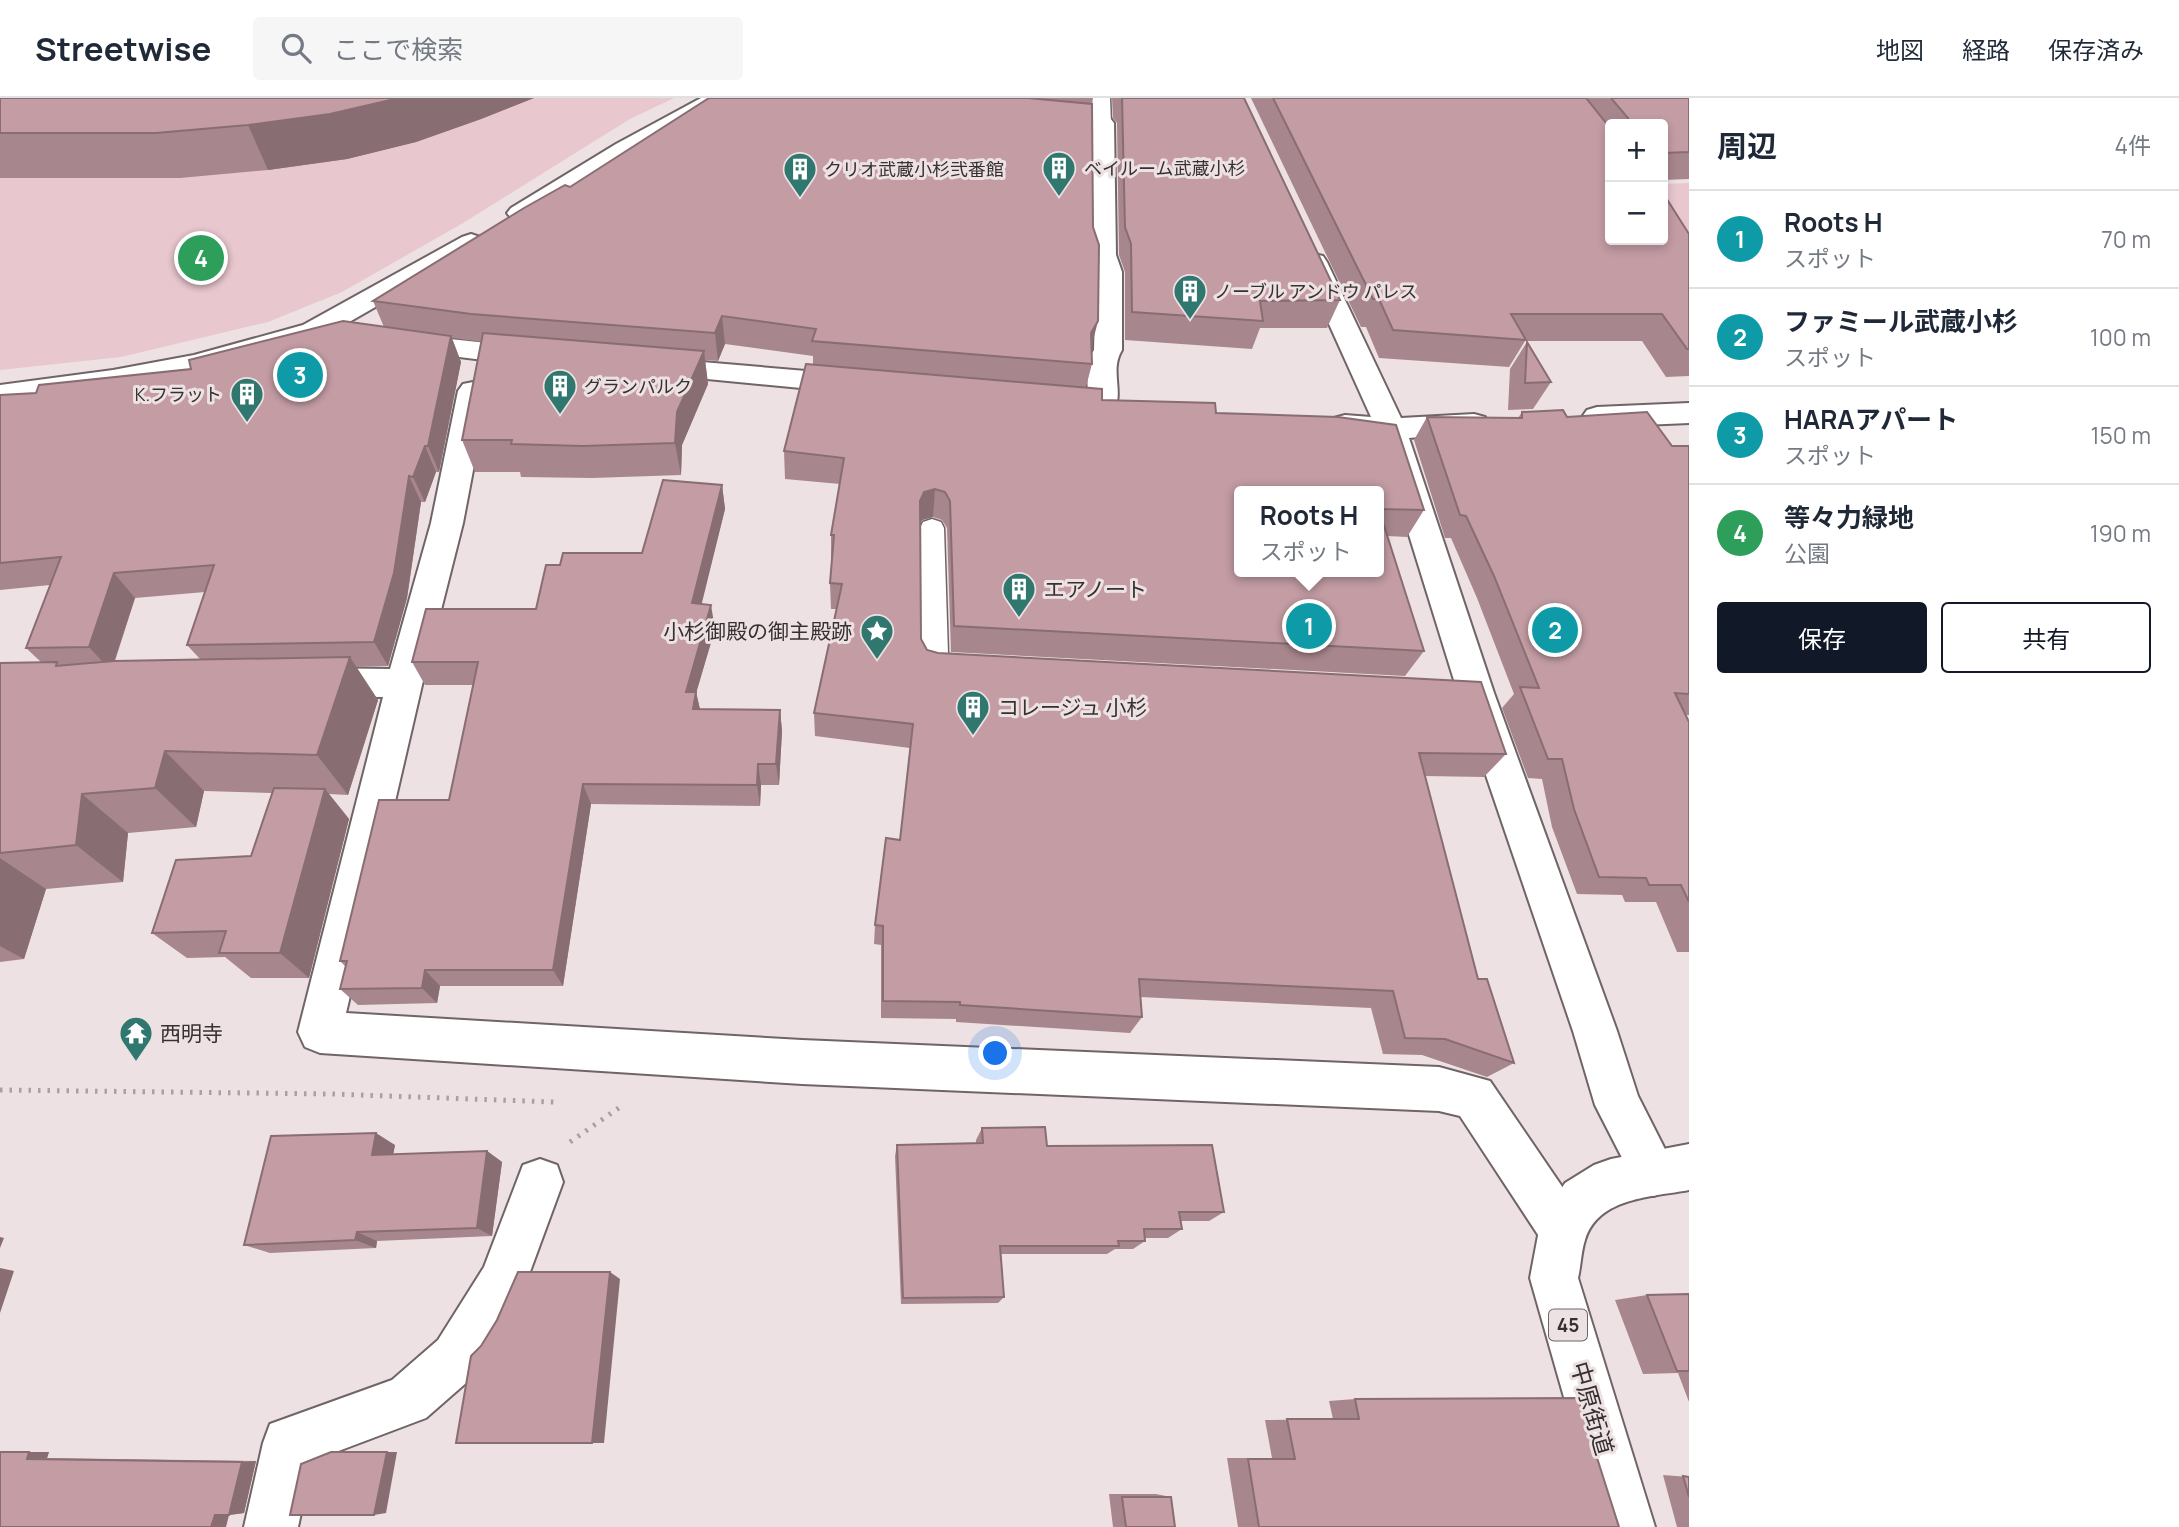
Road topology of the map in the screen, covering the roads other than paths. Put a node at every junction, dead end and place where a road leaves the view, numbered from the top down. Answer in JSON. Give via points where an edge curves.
{"nodes":[{"id":1,"x":718,"y":98,"type":"edge"},
{"id":2,"x":1102,"y":110,"type":"edge"},
{"id":3,"x":1019,"y":115,"type":"edge"},
{"id":4,"x":1298,"y":228,"type":"edge"},
{"id":5,"x":313,"y":331,"type":"junction"},
{"id":6,"x":480,"y":353,"type":"junction"},
{"id":7,"x":561,"y":359,"type":"edge"},
{"id":8,"x":627,"y":365,"type":"edge"},
{"id":9,"x":874,"y":386,"type":"edge"},
{"id":10,"x":0,"y":394,"type":"edge"},
{"id":11,"x":1103,"y":405,"type":"edge"},
{"id":12,"x":1689,"y":413,"type":"edge"},
{"id":13,"x":1572,"y":419,"type":"edge"},
{"id":14,"x":1317,"y":423,"type":"edge"},
{"id":15,"x":1505,"y":423,"type":"edge"},
{"id":16,"x":1391,"y":429,"type":"junction"},
{"id":17,"x":932,"y":528,"type":"dead end"},
{"id":18,"x":990,"y":667,"type":"edge"},
{"id":19,"x":286,"y":683,"type":"edge"},
{"id":20,"x":404,"y":685,"type":"junction"},
{"id":21,"x":1672,"y":1170,"type":"edge"},
{"id":22,"x":540,"y":1182,"type":"road end"},
{"id":23,"x":1563,"y":1230,"type":"junction"},
{"id":24,"x":271,"y":1527,"type":"edge"},
{"id":25,"x":1628,"y":1527,"type":"edge"}],
"edges":[{"from":1,"to":5,"type":"street"},
{"from":2,"to":3,"type":"street"},
{"from":2,"to":11,"type":"street","via":[[1103,255],[1109,272],[1108,349],[1101,361]]},
{"from":4,"to":16,"type":"street"},
{"from":5,"to":6,"type":"street"},
{"from":5,"to":10,"type":"street","via":[[196,364]]},
{"from":6,"to":7,"type":"street"},
{"from":6,"to":20,"type":"street","via":[[447,523]]},
{"from":8,"to":9,"type":"street"},
{"from":12,"to":13,"type":"street"},
{"from":14,"to":16,"type":"street"},
{"from":15,"to":16,"type":"street"},
{"from":16,"to":21,"type":"street","via":[[1462,692],[1595,1031],[1618,1105]]},
{"from":17,"to":18,"type":"lane","via":[[935,664]]},
{"from":19,"to":20,"type":"street"},
{"from":20,"to":23,"type":"street","via":[[320,1032],[802,1062],[1439,1089],[1474,1097]]},
{"from":21,"to":23,"type":"street","name":"中原街道","number":"45","via":[[1611,1182],[1582,1200]]},
{"from":22,"to":24,"type":"street","via":[[503,1282],[456,1358],[408,1400],[289,1443]]},
{"from":23,"to":25,"type":"street","name":"中原街道","number":"45","via":[[1554,1278]]}]}
